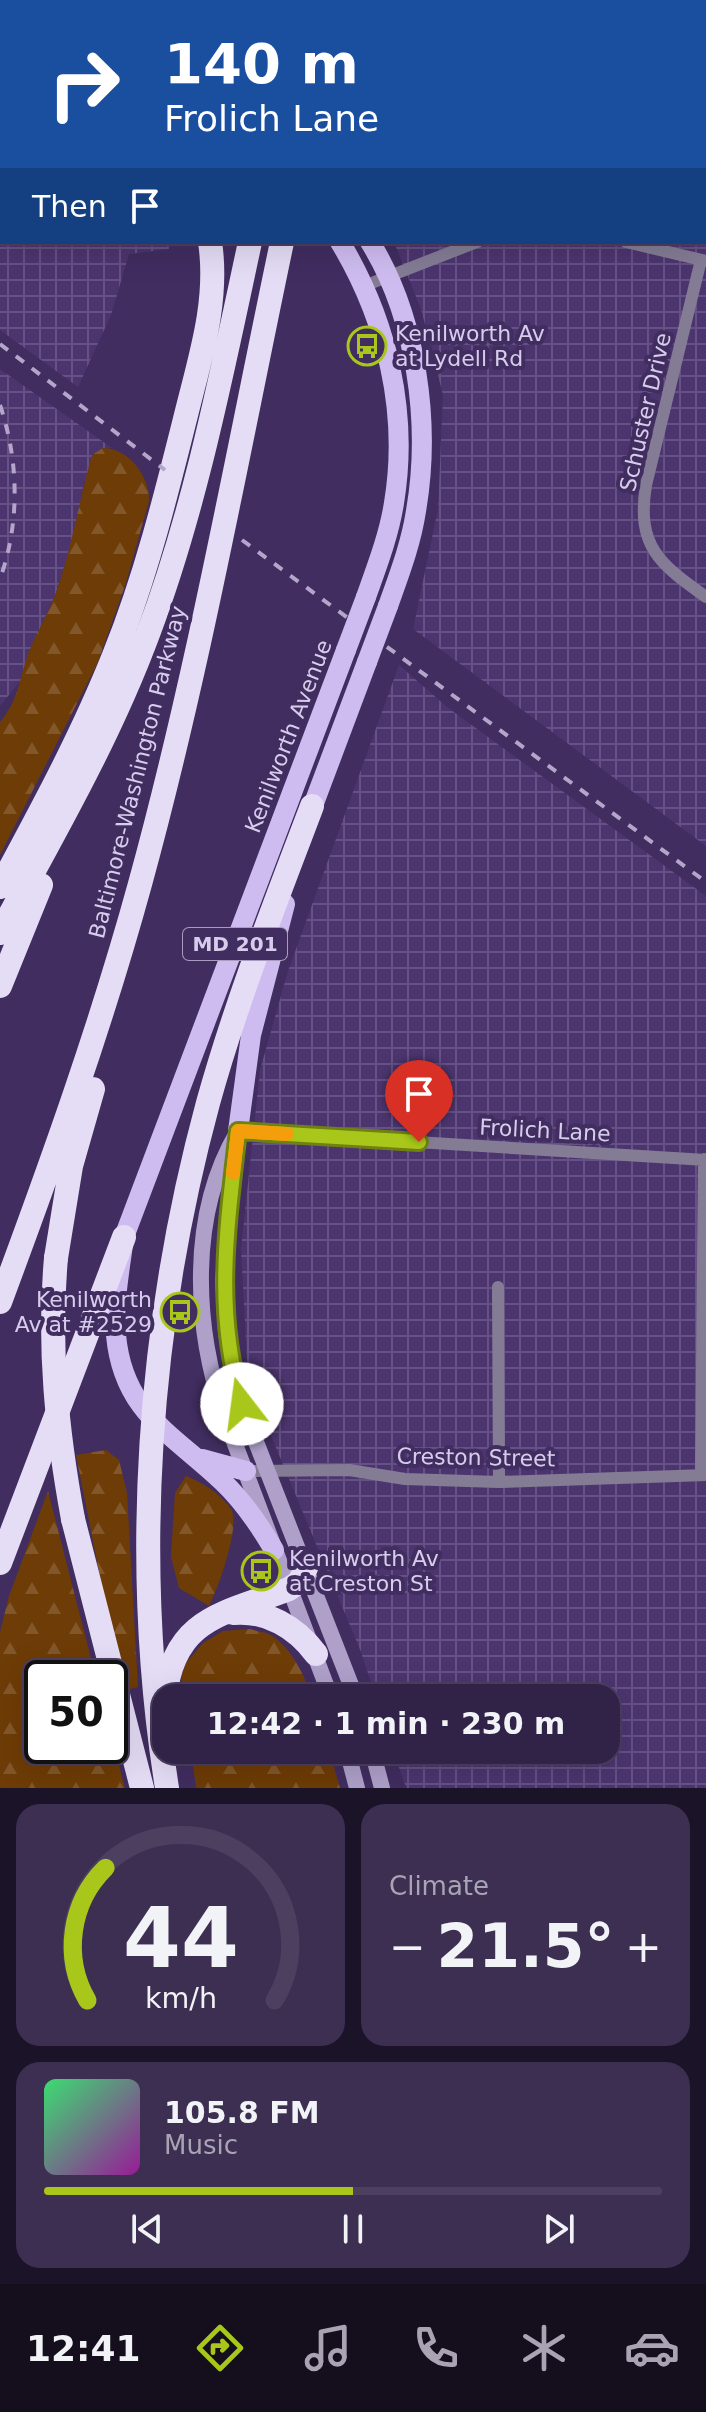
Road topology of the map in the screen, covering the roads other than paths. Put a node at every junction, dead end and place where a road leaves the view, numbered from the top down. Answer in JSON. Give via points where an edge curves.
{"nodes":[{"id":1,"x":210,"y":244,"type":"edge"},
{"id":2,"x":250,"y":244,"type":"edge"},
{"id":3,"x":282,"y":244,"type":"edge"},
{"id":4,"x":341,"y":244,"type":"edge"},
{"id":5,"x":371,"y":244,"type":"edge"},
{"id":6,"x":470,"y":244,"type":"edge"},
{"id":7,"x":634,"y":244,"type":"edge"},
{"id":8,"x":704,"y":261,"type":"edge"},
{"id":9,"x":388,"y":277,"type":"junction"},
{"id":10,"x":364,"y":286,"type":"junction"},
{"id":11,"x":706,"y":597,"type":"edge"},
{"id":12,"x":91,"y":764,"type":"junction"},
{"id":13,"x":312,"y":806,"type":"junction"},
{"id":14,"x":0,"y":887,"type":"edge"},
{"id":15,"x":139,"y":887,"type":"junction"},
{"id":16,"x":0,"y":933,"type":"edge"},
{"id":17,"x":0,"y":986,"type":"edge"},
{"id":18,"x":238,"y":1131,"type":"junction"},
{"id":19,"x":705,"y":1160,"type":"edge"},
{"id":20,"x":124,"y":1237,"type":"junction"},
{"id":21,"x":498,"y":1287,"type":"dead end"},
{"id":22,"x":0,"y":1302,"type":"edge"},
{"id":23,"x":154,"y":1422,"type":"junction"},
{"id":24,"x":191,"y":1455,"type":"junction"},
{"id":25,"x":267,"y":1470,"type":"junction"},
{"id":26,"x":246,"y":1471,"type":"junction"},
{"id":27,"x":703,"y":1475,"type":"edge"},
{"id":28,"x":499,"y":1482,"type":"junction"},
{"id":29,"x":274,"y":1550,"type":"junction"},
{"id":30,"x":0,"y":1563,"type":"edge"},
{"id":31,"x":306,"y":1568,"type":"junction"},
{"id":32,"x":289,"y":1589,"type":"junction"},
{"id":33,"x":215,"y":1618,"type":"junction"},
{"id":34,"x":316,"y":1654,"type":"junction"},
{"id":35,"x":156,"y":1684,"type":"edge"},
{"id":36,"x":167,"y":1684,"type":"edge"},
{"id":37,"x":326,"y":1684,"type":"edge"},
{"id":38,"x":351,"y":1684,"type":"edge"},
{"id":39,"x":164,"y":1764,"type":"edge"},
{"id":40,"x":351,"y":1764,"type":"edge"},
{"id":41,"x":376,"y":1764,"type":"edge"},
{"id":42,"x":142,"y":1788,"type":"edge"},
{"id":43,"x":167,"y":1788,"type":"edge"},
{"id":44,"x":357,"y":1788,"type":"edge"},
{"id":45,"x":382,"y":1788,"type":"edge"}],
"edges":[{"from":1,"to":14,"type":"highway","via":[[207,328],[146,563],[102,683]]},
{"from":2,"to":12,"type":"highway","name":"Baltimore-Washington Parkway","via":[[171,566],[140,656]]},
{"from":3,"to":15,"type":"highway","name":"Baltimore-Washington Parkway","via":[[190,685]]},
{"from":4,"to":10,"type":"main road","name":"Kenilworth Avenue","number":"MD 201"},
{"from":5,"to":9,"type":"main road","number":"MD 201"},
{"from":6,"to":9,"type":"street"},
{"from":7,"to":8,"type":"street"},
{"from":8,"to":11,"type":"street","name":"Schuster Drive","via":[[646,485],[644,518],[666,568]]},
{"from":9,"to":10,"type":"street"},
{"from":9,"to":13,"type":"main road","number":"MD 201","bridge":true,"via":[[420,405],[417,510],[409,547]]},
{"from":10,"to":20,"type":"main road","name":"Kenilworth Avenue","number":"MD 201","bridge":true,"via":[[388,354],[398,412],[389,529]]},
{"from":12,"to":16,"type":"highway","name":"Baltimore-Washington Parkway"},
{"from":12,"to":17,"type":"highway"},
{"from":13,"to":18,"type":"main road","via":[[253,1026]]},
{"from":13,"to":23,"type":"highway","number":"MD 201","via":[[235,1013],[208,1106],[174,1261]]},
{"from":15,"to":22,"type":"highway","name":"Baltimore-Washington Parkway","via":[[64,1126]]},
{"from":15,"to":42,"type":"highway","bridge":true,"via":[[118,1002],[71,1166],[56,1258],[52,1331],[55,1398],[73,1519]]},
{"from":18,"to":19,"type":"street","name":"Frolich Lane"},
{"from":18,"to":25,"type":"main road","via":[[224,1256],[226,1332],[238,1390]]},
{"from":18,"to":26,"type":"main road","via":[[211,1204],[201,1299],[214,1383]]},
{"from":19,"to":27,"type":"street"},
{"from":20,"to":23,"type":"main road","name":"Kenilworth Avenue","via":[[117,1345],[130,1387]]},
{"from":20,"to":30,"type":"highway","number":"MD 201"},
{"from":21,"to":28,"type":"street"},
{"from":23,"to":24,"type":"main road","name":"Kenilworth Avenue"},
{"from":23,"to":35,"type":"highway","number":"MD 201","via":[[149,1605]]},
{"from":24,"to":26,"type":"main road"},
{"from":24,"to":29,"type":"main road","name":"Kenilworth Avenue","via":[[232,1490]]},
{"from":25,"to":26,"type":"street","name":"Creston Street"},
{"from":25,"to":28,"type":"street","name":"Creston Street","via":[[349,1470],[405,1479]]},
{"from":25,"to":31,"type":"main road"},
{"from":26,"to":29,"type":"main road"},
{"from":27,"to":28,"type":"street","name":"Creston Street"},
{"from":29,"to":32,"type":"main road"},
{"from":31,"to":32,"type":"highway"},
{"from":31,"to":38,"type":"main road"},
{"from":32,"to":33,"type":"highway"},
{"from":32,"to":34,"type":"main road"},
{"from":33,"to":34,"type":"highway","via":[[247,1612],[271,1618],[294,1631]]},
{"from":33,"to":36,"type":"highway","via":[[191,1633],[174,1657]]},
{"from":34,"to":37,"type":"main road"},
{"from":39,"to":43,"type":"highway","number":"MD 201"},
{"from":40,"to":44,"type":"main road"},
{"from":41,"to":45,"type":"main road"}]}
